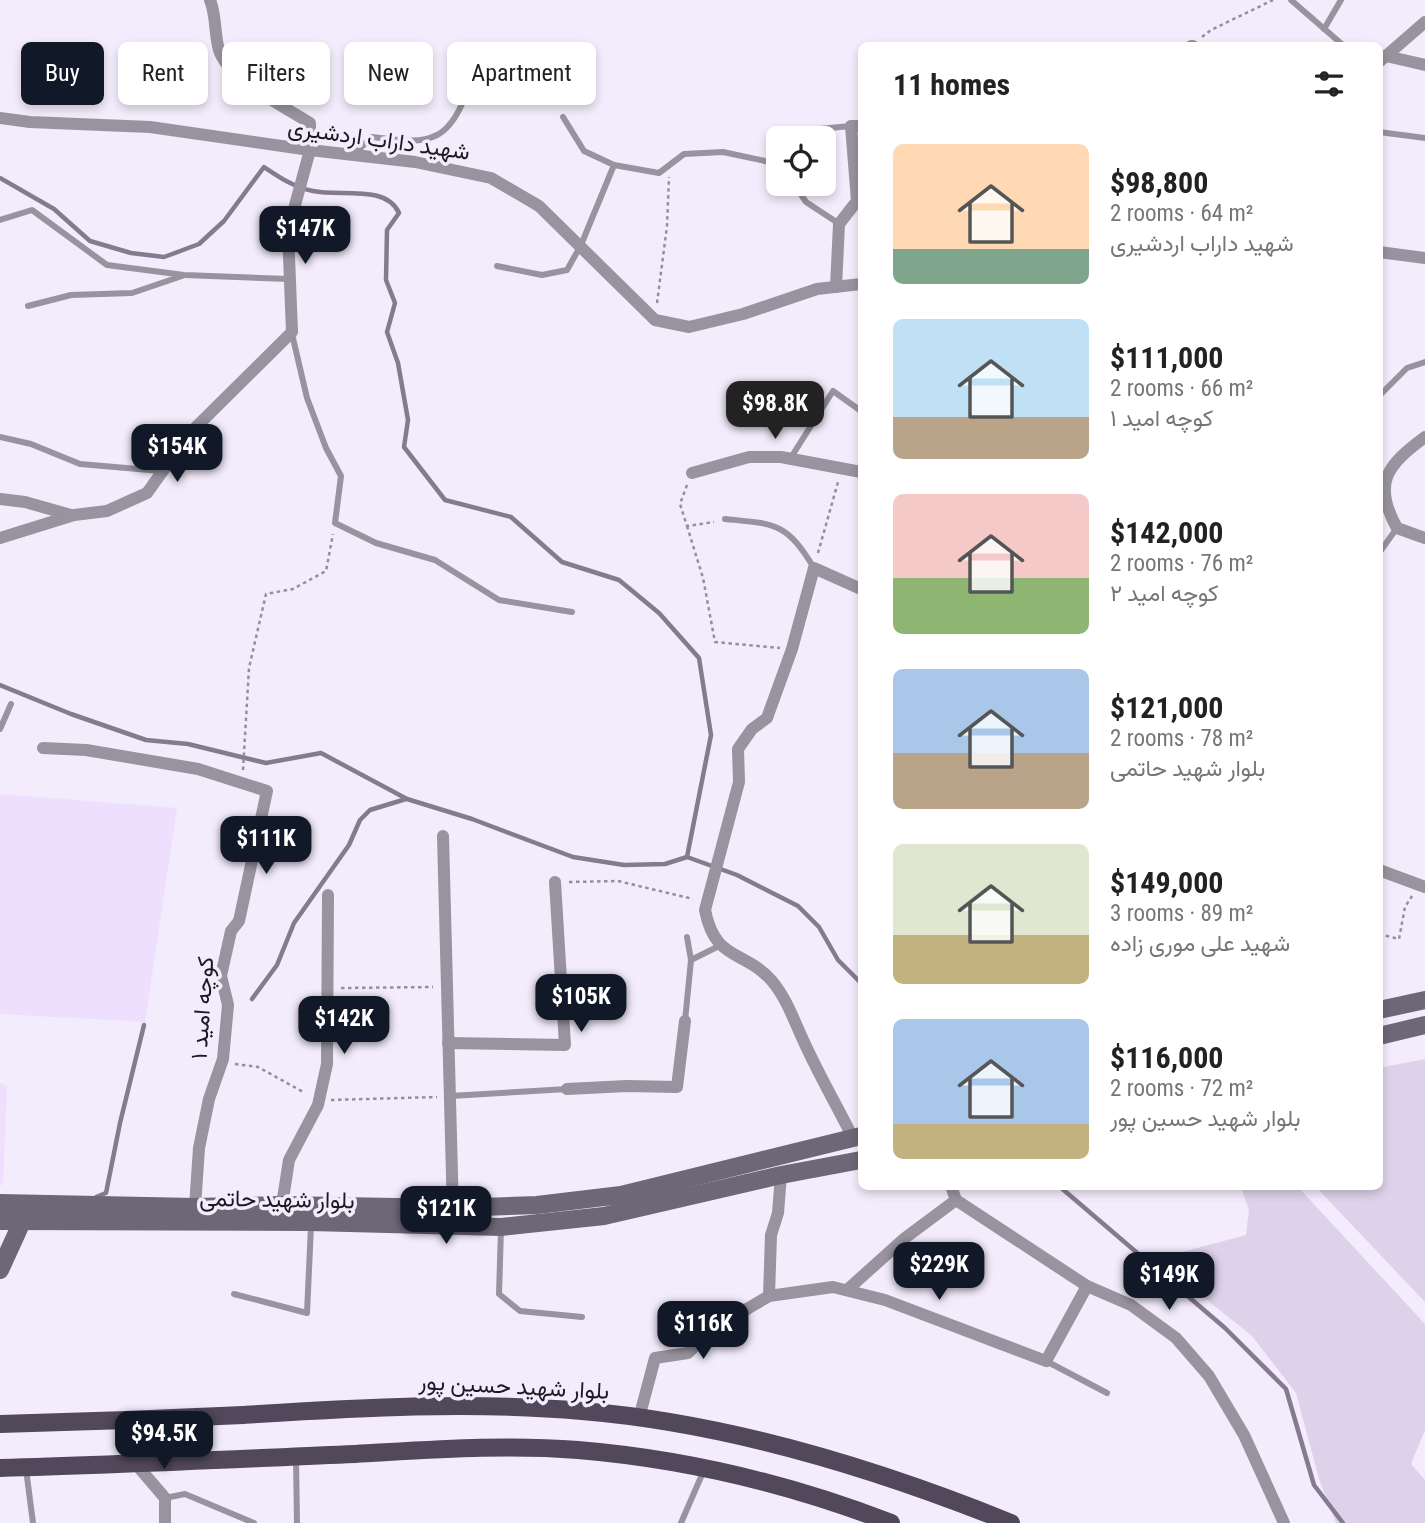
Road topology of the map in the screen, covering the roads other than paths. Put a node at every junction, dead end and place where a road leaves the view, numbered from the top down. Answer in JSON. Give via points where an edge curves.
{"nodes":[{"id":1,"x":211,"y":0,"type":"edge"},
{"id":2,"x":1291,"y":0,"type":"edge"},
{"id":3,"x":1341,"y":0,"type":"edge"},
{"id":4,"x":1425,"y":22,"type":"edge"},
{"id":5,"x":1324,"y":29,"type":"junction"},
{"id":6,"x":1339,"y":42,"type":"edge"},
{"id":7,"x":1383,"y":55,"type":"edge"},
{"id":8,"x":1383,"y":57,"type":"edge"},
{"id":9,"x":1425,"y":65,"type":"edge"},
{"id":10,"x":462,"y":105,"type":"edge"},
{"id":11,"x":563,"y":117,"type":"dead end"},
{"id":12,"x":0,"y":118,"type":"edge"},
{"id":13,"x":856,"y":126,"type":"edge"},
{"id":14,"x":836,"y":128,"type":"edge"},
{"id":15,"x":1383,"y":133,"type":"edge"},
{"id":16,"x":1425,"y":138,"type":"edge"},
{"id":17,"x":310,"y":150,"type":"junction"},
{"id":18,"x":353,"y":155,"type":"junction"},
{"id":19,"x":766,"y":161,"type":"edge"},
{"id":20,"x":614,"y":165,"type":"junction"},
{"id":21,"x":858,"y":176,"type":"edge"},
{"id":22,"x":802,"y":196,"type":"edge"},
{"id":23,"x":858,"y":202,"type":"edge"},
{"id":24,"x":0,"y":220,"type":"edge"},
{"id":25,"x":839,"y":224,"type":"junction"},
{"id":26,"x":581,"y":246,"type":"junction"},
{"id":27,"x":1383,"y":253,"type":"edge"},
{"id":28,"x":1425,"y":258,"type":"edge"},
{"id":29,"x":496,"y":266,"type":"dead end"},
{"id":30,"x":184,"y":275,"type":"junction"},
{"id":31,"x":288,"y":279,"type":"junction"},
{"id":32,"x":858,"y":284,"type":"edge"},
{"id":33,"x":836,"y":287,"type":"junction"},
{"id":34,"x":28,"y":306,"type":"dead end"},
{"id":35,"x":292,"y":332,"type":"junction"},
{"id":36,"x":1425,"y":362,"type":"edge"},
{"id":37,"x":1383,"y":392,"type":"edge"},
{"id":38,"x":858,"y":409,"type":"edge"},
{"id":39,"x":0,"y":437,"type":"edge"},
{"id":40,"x":1425,"y":437,"type":"edge"},
{"id":41,"x":790,"y":459,"type":"junction"},
{"id":42,"x":165,"y":471,"type":"junction"},
{"id":43,"x":691,"y":472,"type":"road end"},
{"id":44,"x":858,"y":472,"type":"edge"},
{"id":45,"x":0,"y":499,"type":"edge"},
{"id":46,"x":74,"y":515,"type":"junction"},
{"id":47,"x":725,"y":519,"type":"road end"},
{"id":48,"x":1397,"y":528,"type":"junction"},
{"id":49,"x":0,"y":538,"type":"edge"},
{"id":50,"x":1425,"y":538,"type":"edge"},
{"id":51,"x":1383,"y":547,"type":"edge"},
{"id":52,"x":814,"y":568,"type":"junction"},
{"id":53,"x":858,"y":588,"type":"edge"},
{"id":54,"x":572,"y":612,"type":"dead end"},
{"id":55,"x":11,"y":704,"type":"dead end"},
{"id":56,"x":0,"y":729,"type":"edge"},
{"id":57,"x":43,"y":748,"type":"dead end"},
{"id":58,"x":443,"y":836,"type":"dead end"},
{"id":59,"x":1383,"y":871,"type":"edge"},
{"id":60,"x":555,"y":882,"type":"road end"},
{"id":61,"x":1423,"y":882,"type":"edge"},
{"id":62,"x":328,"y":895,"type":"dead end"},
{"id":63,"x":687,"y":937,"type":"dead end"},
{"id":64,"x":719,"y":946,"type":"junction"},
{"id":65,"x":691,"y":960,"type":"junction"},
{"id":66,"x":1425,"y":1000,"type":"edge"},
{"id":67,"x":1383,"y":1009,"type":"edge"},
{"id":68,"x":685,"y":1021,"type":"joint"},
{"id":69,"x":1425,"y":1025,"type":"edge"},
{"id":70,"x":1383,"y":1035,"type":"edge"},
{"id":71,"x":448,"y":1043,"type":"junction"},
{"id":72,"x":567,"y":1089,"type":"joint"},
{"id":73,"x":450,"y":1096,"type":"junction"},
{"id":74,"x":857,"y":1137,"type":"edge"},
{"id":75,"x":858,"y":1161,"type":"edge"},
{"id":76,"x":781,"y":1175,"type":"junction"},
{"id":77,"x":952,"y":1190,"type":"edge"},
{"id":78,"x":956,"y":1200,"type":"junction"},
{"id":79,"x":0,"y":1203,"type":"edge"},
{"id":80,"x":30,"y":1203,"type":"junction"},
{"id":81,"x":282,"y":1205,"type":"junction"},
{"id":82,"x":195,"y":1207,"type":"junction"},
{"id":83,"x":453,"y":1208,"type":"junction"},
{"id":84,"x":0,"y":1221,"type":"edge"},
{"id":85,"x":22,"y":1222,"type":"junction"},
{"id":86,"x":311,"y":1222,"type":"junction"},
{"id":87,"x":453,"y":1227,"type":"junction"},
{"id":88,"x":501,"y":1227,"type":"junction"},
{"id":89,"x":0,"y":1270,"type":"edge"},
{"id":90,"x":1087,"y":1286,"type":"junction"},
{"id":91,"x":847,"y":1290,"type":"junction"},
{"id":92,"x":234,"y":1294,"type":"dead end"},
{"id":93,"x":769,"y":1296,"type":"junction"},
{"id":94,"x":582,"y":1317,"type":"dead end"},
{"id":95,"x":1046,"y":1362,"type":"junction"},
{"id":96,"x":1108,"y":1393,"type":"dead end"},
{"id":97,"x":639,"y":1418,"type":"junction"},
{"id":98,"x":127,"y":1421,"type":"junction"},
{"id":99,"x":0,"y":1424,"type":"edge"},
{"id":100,"x":296,"y":1456,"type":"junction"},
{"id":101,"x":135,"y":1463,"type":"junction"},
{"id":102,"x":26,"y":1467,"type":"junction"},
{"id":103,"x":0,"y":1468,"type":"edge"},
{"id":104,"x":705,"y":1468,"type":"junction"},
{"id":105,"x":165,"y":1498,"type":"junction"},
{"id":106,"x":33,"y":1523,"type":"edge"},
{"id":107,"x":165,"y":1523,"type":"edge"},
{"id":108,"x":254,"y":1523,"type":"edge"},
{"id":109,"x":296,"y":1523,"type":"edge"},
{"id":110,"x":681,"y":1523,"type":"edge"},
{"id":111,"x":891,"y":1523,"type":"edge"},
{"id":112,"x":1011,"y":1523,"type":"edge"},
{"id":113,"x":1284,"y":1523,"type":"edge"}],
"edges":[{"from":1,"to":17,"type":"street","via":[[220,54],[240,78],[310,122]]},
{"from":2,"to":5,"type":"lane"},
{"from":3,"to":5,"type":"lane"},
{"from":4,"to":7,"type":"street"},
{"from":5,"to":6,"type":"lane"},
{"from":8,"to":9,"type":"street"},
{"from":10,"to":18,"type":"lane","via":[[438,135],[412,140],[372,137]]},
{"from":11,"to":20,"type":"lane","via":[[584,151]]},
{"from":12,"to":17,"type":"street","name":"شهید داراب اردشیری","via":[[150,127]]},
{"from":13,"to":14,"type":"lane"},
{"from":13,"to":21,"type":"street"},
{"from":15,"to":16,"type":"lane"},
{"from":17,"to":18,"type":"street","name":"شهید داراب اردشیری"},
{"from":17,"to":31,"type":"street","via":[[288,231]]},
{"from":18,"to":26,"type":"street","name":"شهید داراب اردشیری","via":[[491,178],[539,206]]},
{"from":19,"to":20,"type":"lane","via":[[723,152],[684,154],[659,173]]},
{"from":20,"to":26,"type":"lane"},
{"from":22,"to":25,"type":"lane"},
{"from":23,"to":25,"type":"street"},
{"from":24,"to":30,"type":"lane","via":[[32,210],[107,265]]},
{"from":25,"to":33,"type":"street"},
{"from":26,"to":29,"type":"lane","via":[[567,270],[542,275]]},
{"from":26,"to":33,"type":"street","name":"شهید داراب اردشیری","via":[[655,320],[689,327]]},
{"from":27,"to":28,"type":"street"},
{"from":30,"to":31,"type":"lane"},
{"from":30,"to":34,"type":"lane","via":[[132,293],[71,295]]},
{"from":31,"to":35,"type":"street"},
{"from":32,"to":33,"type":"street"},
{"from":35,"to":42,"type":"street","via":[[190,433]]},
{"from":35,"to":54,"type":"lane","via":[[307,398],[341,476],[335,523],[376,543],[435,560],[499,600]]},
{"from":36,"to":37,"type":"lane","via":[[1407,368]]},
{"from":38,"to":41,"type":"lane","via":[[833,391]]},
{"from":39,"to":42,"type":"lane","via":[[80,464]]},
{"from":40,"to":48,"type":"street","via":[[1399,456],[1385,479],[1385,507]]},
{"from":41,"to":43,"type":"street","via":[[749,457]]},
{"from":41,"to":44,"type":"street"},
{"from":42,"to":46,"type":"street","via":[[147,493],[130,503]]},
{"from":45,"to":46,"type":"street"},
{"from":46,"to":49,"type":"street"},
{"from":47,"to":52,"type":"lane","via":[[773,524],[801,547]]},
{"from":48,"to":50,"type":"street"},
{"from":48,"to":51,"type":"lane"},
{"from":52,"to":53,"type":"street"},
{"from":52,"to":64,"type":"street","via":[[767,718],[738,749],[739,782],[707,902],[709,928]]},
{"from":55,"to":56,"type":"lane"},
{"from":57,"to":82,"type":"street","name":"کوچه امید ۱","via":[[86,750],[198,769],[267,791],[239,920],[231,931],[221,976],[228,1005],[223,1059],[199,1148]]},
{"from":58,"to":71,"type":"street"},
{"from":59,"to":61,"type":"street"},
{"from":60,"to":71,"type":"street","via":[[565,1045]]},
{"from":62,"to":81,"type":"street","via":[[327,1064],[318,1105],[289,1160]]},
{"from":63,"to":65,"type":"lane"},
{"from":64,"to":65,"type":"lane"},
{"from":64,"to":74,"type":"street","via":[[771,979]]},
{"from":65,"to":68,"type":"lane"},
{"from":66,"to":67,"type":"main road"},
{"from":68,"to":72,"type":"street","via":[[677,1087]]},
{"from":69,"to":70,"type":"main road"},
{"from":71,"to":73,"type":"street"},
{"from":72,"to":73,"type":"lane"},
{"from":73,"to":83,"type":"street"},
{"from":74,"to":83,"type":"main road","name":"بلوار شهید حاتمی","via":[[621,1195]]},
{"from":75,"to":76,"type":"main road","name":"بلوار شهید حاتمی"},
{"from":76,"to":88,"type":"main road","name":"بلوار شهید حاتمی","via":[[604,1216]]},
{"from":76,"to":93,"type":"street","via":[[771,1235]]},
{"from":77,"to":78,"type":"street"},
{"from":78,"to":90,"type":"street"},
{"from":78,"to":91,"type":"street"},
{"from":79,"to":80,"type":"main road","name":"بلوار شهید حاتمی"},
{"from":80,"to":82,"type":"main road","name":"بلوار شهید حاتمی"},
{"from":80,"to":85,"type":"main road"},
{"from":81,"to":82,"type":"main road","name":"بلوار شهید حاتمی"},
{"from":81,"to":83,"type":"main road","name":"بلوار شهید حاتمی"},
{"from":83,"to":87,"type":"street"},
{"from":84,"to":85,"type":"main road","name":"بلوار شهید حاتمی"},
{"from":85,"to":86,"type":"main road","name":"بلوار شهید حاتمی"},
{"from":85,"to":89,"type":"main road"},
{"from":86,"to":87,"type":"main road","name":"بلوار شهید حاتمی"},
{"from":86,"to":92,"type":"lane","via":[[307,1313]]},
{"from":87,"to":88,"type":"main road","name":"بلوار شهید حاتمی"},
{"from":88,"to":94,"type":"lane","via":[[499,1294],[520,1311]]},
{"from":90,"to":95,"type":"street"},
{"from":90,"to":113,"type":"street","via":[[1131,1305],[1176,1338],[1209,1376],[1244,1436]]},
{"from":91,"to":93,"type":"street","via":[[833,1287]]},
{"from":91,"to":95,"type":"street","via":[[885,1300]]},
{"from":93,"to":97,"type":"street","via":[[711,1329],[688,1353],[655,1358]]},
{"from":95,"to":96,"type":"lane"},
{"from":97,"to":98,"type":"main road","name":"بلوار شهيد حسین پور","via":[[571,1410],[422,1405]]},
{"from":97,"to":112,"type":"main road","name":"بلوار شهيد حسین پور","via":[[754,1440],[845,1465]]},
{"from":98,"to":99,"type":"main road","name":"بلوار شهيد حسین پور"},
{"from":98,"to":101,"type":"street"},
{"from":100,"to":101,"type":"main road"},
{"from":100,"to":104,"type":"main road","via":[[576,1450]]},
{"from":100,"to":109,"type":"lane"},
{"from":101,"to":102,"type":"main road"},
{"from":101,"to":105,"type":"street"},
{"from":102,"to":103,"type":"main road"},
{"from":102,"to":106,"type":"lane"},
{"from":104,"to":110,"type":"lane"},
{"from":104,"to":111,"type":"main road","via":[[802,1492]]},
{"from":105,"to":107,"type":"street"},
{"from":105,"to":108,"type":"lane","via":[[185,1494]]}]}
